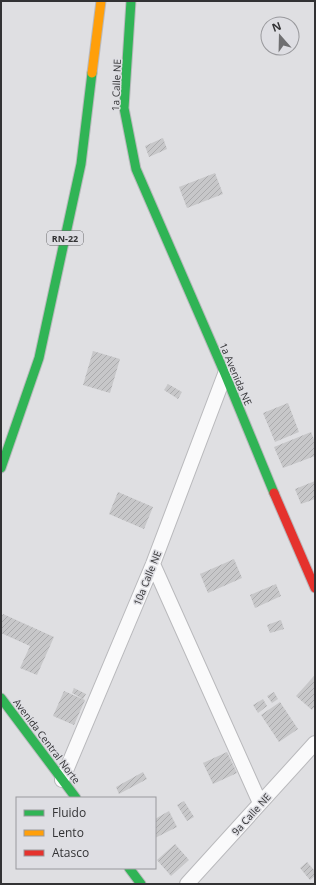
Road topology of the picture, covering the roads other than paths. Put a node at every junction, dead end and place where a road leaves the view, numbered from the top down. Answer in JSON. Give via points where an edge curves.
{"nodes":[{"id":1,"x":101,"y":1,"type":"edge"},
{"id":2,"x":131,"y":1,"type":"edge"},
{"id":3,"x":136,"y":169,"type":"joint"},
{"id":4,"x":225,"y":374,"type":"junction"},
{"id":5,"x":1,"y":468,"type":"edge"},
{"id":6,"x":153,"y":564,"type":"junction"},
{"id":7,"x":315,"y":588,"type":"edge"},
{"id":8,"x":1,"y":698,"type":"edge"},
{"id":9,"x":315,"y":744,"type":"edge"},
{"id":10,"x":62,"y":780,"type":"junction"},
{"id":11,"x":75,"y":797,"type":"edge"},
{"id":12,"x":260,"y":803,"type":"junction"},
{"id":13,"x":130,"y":869,"type":"edge"},
{"id":14,"x":141,"y":884,"type":"edge"},
{"id":15,"x":187,"y":884,"type":"edge"}],
"edges":[{"from":1,"to":5,"type":"street","number":"RN-22","via":[[79,172],[38,358]]},
{"from":2,"to":3,"type":"street","name":"1a Calle NE","via":[[124,108]]},
{"from":3,"to":4,"type":"street","name":"1a Avenida NE"},
{"from":4,"to":6,"type":"street","name":"10a Calle NE"},
{"from":4,"to":7,"type":"street","name":"1a Avenida NE"},
{"from":6,"to":10,"type":"street","name":"10a Calle NE"},
{"from":6,"to":12,"type":"street"},
{"from":8,"to":10,"type":"street","name":"Avenida Central Norte"},
{"from":9,"to":12,"type":"street","name":"9a Calle NE"},
{"from":10,"to":11,"type":"street","name":"Avenida Central Norte"},
{"from":12,"to":15,"type":"street","name":"9a Calle NE"},
{"from":13,"to":14,"type":"street"}]}
